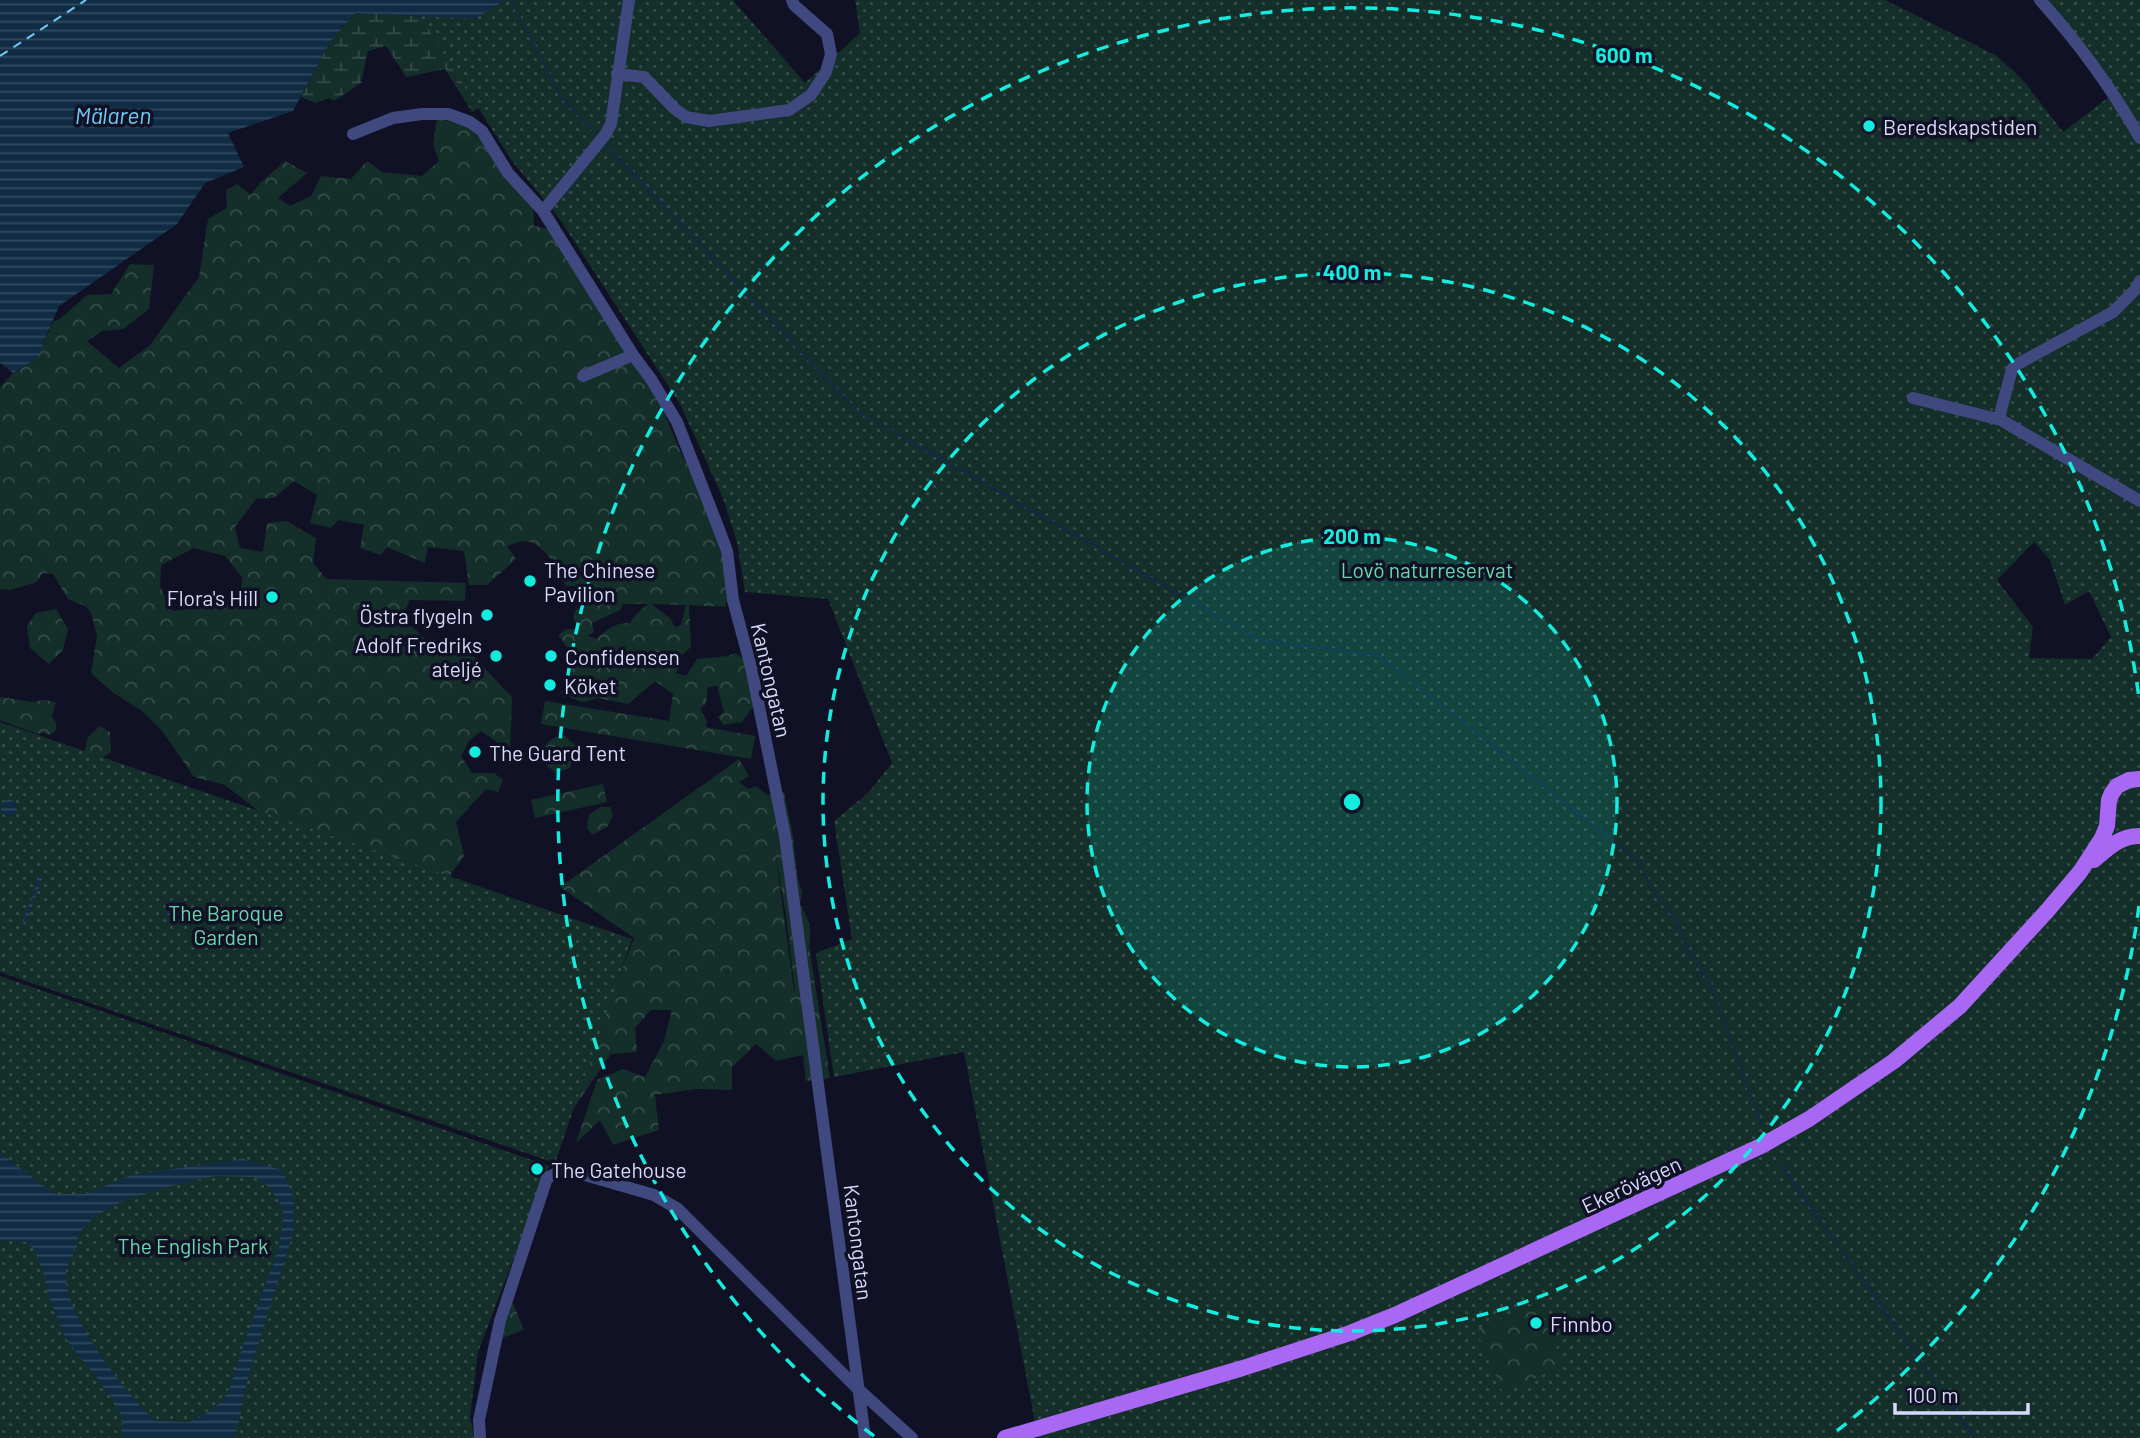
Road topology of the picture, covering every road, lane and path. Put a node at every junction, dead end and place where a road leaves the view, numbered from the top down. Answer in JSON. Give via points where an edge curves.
{"nodes":[{"id":1,"x":629,"y":0,"type":"edge"},
{"id":2,"x":792,"y":0,"type":"edge"},
{"id":3,"x":2040,"y":0,"type":"edge"},
{"id":4,"x":617,"y":74,"type":"junction"},
{"id":5,"x":353,"y":134,"type":"dead end"},
{"id":6,"x":2140,"y":138,"type":"edge"},
{"id":7,"x":543,"y":211,"type":"junction"},
{"id":8,"x":2140,"y":281,"type":"edge"},
{"id":9,"x":633,"y":355,"type":"junction"},
{"id":10,"x":583,"y":376,"type":"dead end"},
{"id":11,"x":1913,"y":398,"type":"dead end"},
{"id":12,"x":2001,"y":420,"type":"junction"},
{"id":13,"x":2140,"y":501,"type":"edge"},
{"id":14,"x":2138,"y":777,"type":"edge"},
{"id":15,"x":2108,"y":814,"type":"junction"},
{"id":16,"x":2134,"y":836,"type":"edge"},
{"id":17,"x":2080,"y":872,"type":"junction"},
{"id":18,"x":858,"y":1389,"type":"junction"},
{"id":19,"x":1121,"y":1405,"type":"junction"},
{"id":20,"x":481,"y":1438,"type":"edge"},
{"id":21,"x":865,"y":1438,"type":"edge"},
{"id":22,"x":912,"y":1438,"type":"edge"},
{"id":23,"x":1005,"y":1438,"type":"edge"},
{"id":24,"x":1035,"y":1438,"type":"edge"}],
"edges":[{"from":1,"to":4,"type":"street"},
{"from":2,"to":4,"type":"street","via":[[827,34],[831,54],[811,95],[789,110],[709,121],[686,117],[644,76]]},
{"from":3,"to":6,"type":"street","via":[[2065,27]]},
{"from":4,"to":7,"type":"street","via":[[611,124]]},
{"from":5,"to":7,"type":"street","name":"Kantongatan","via":[[393,118],[422,114],[448,114],[470,122],[482,131],[508,173]]},
{"from":7,"to":9,"type":"street","name":"Kantongatan"},
{"from":8,"to":12,"type":"street","via":[[2113,312],[2012,369]]},
{"from":9,"to":10,"type":"street"},
{"from":9,"to":18,"type":"street","name":"Kantongatan","via":[[677,422],[727,551],[733,600],[785,836]]},
{"from":11,"to":12,"type":"street"},
{"from":12,"to":13,"type":"street"},
{"from":14,"to":15,"type":"main road","via":[[2117,786]]},
{"from":15,"to":16,"type":"main road","via":[[2114,824]]},
{"from":15,"to":17,"type":"main road","via":[[2102,838]]},
{"from":16,"to":17,"type":"main road","via":[[2104,851]]},
{"from":17,"to":19,"type":"main road","name":"Ekerövägen","via":[[1960,1006],[1894,1061],[1790,1130],[1711,1171],[1395,1315]]},
{"from":18,"to":20,"type":"street","via":[[678,1209],[654,1195],[564,1169],[547,1178],[500,1321],[479,1420]]},
{"from":18,"to":21,"type":"street","name":"Kantongatan"},
{"from":18,"to":22,"type":"street"},
{"from":19,"to":23,"type":"main road","name":"Ekerövägen"},
{"from":19,"to":24,"type":"main road","name":"Ekerövägen"}]}
